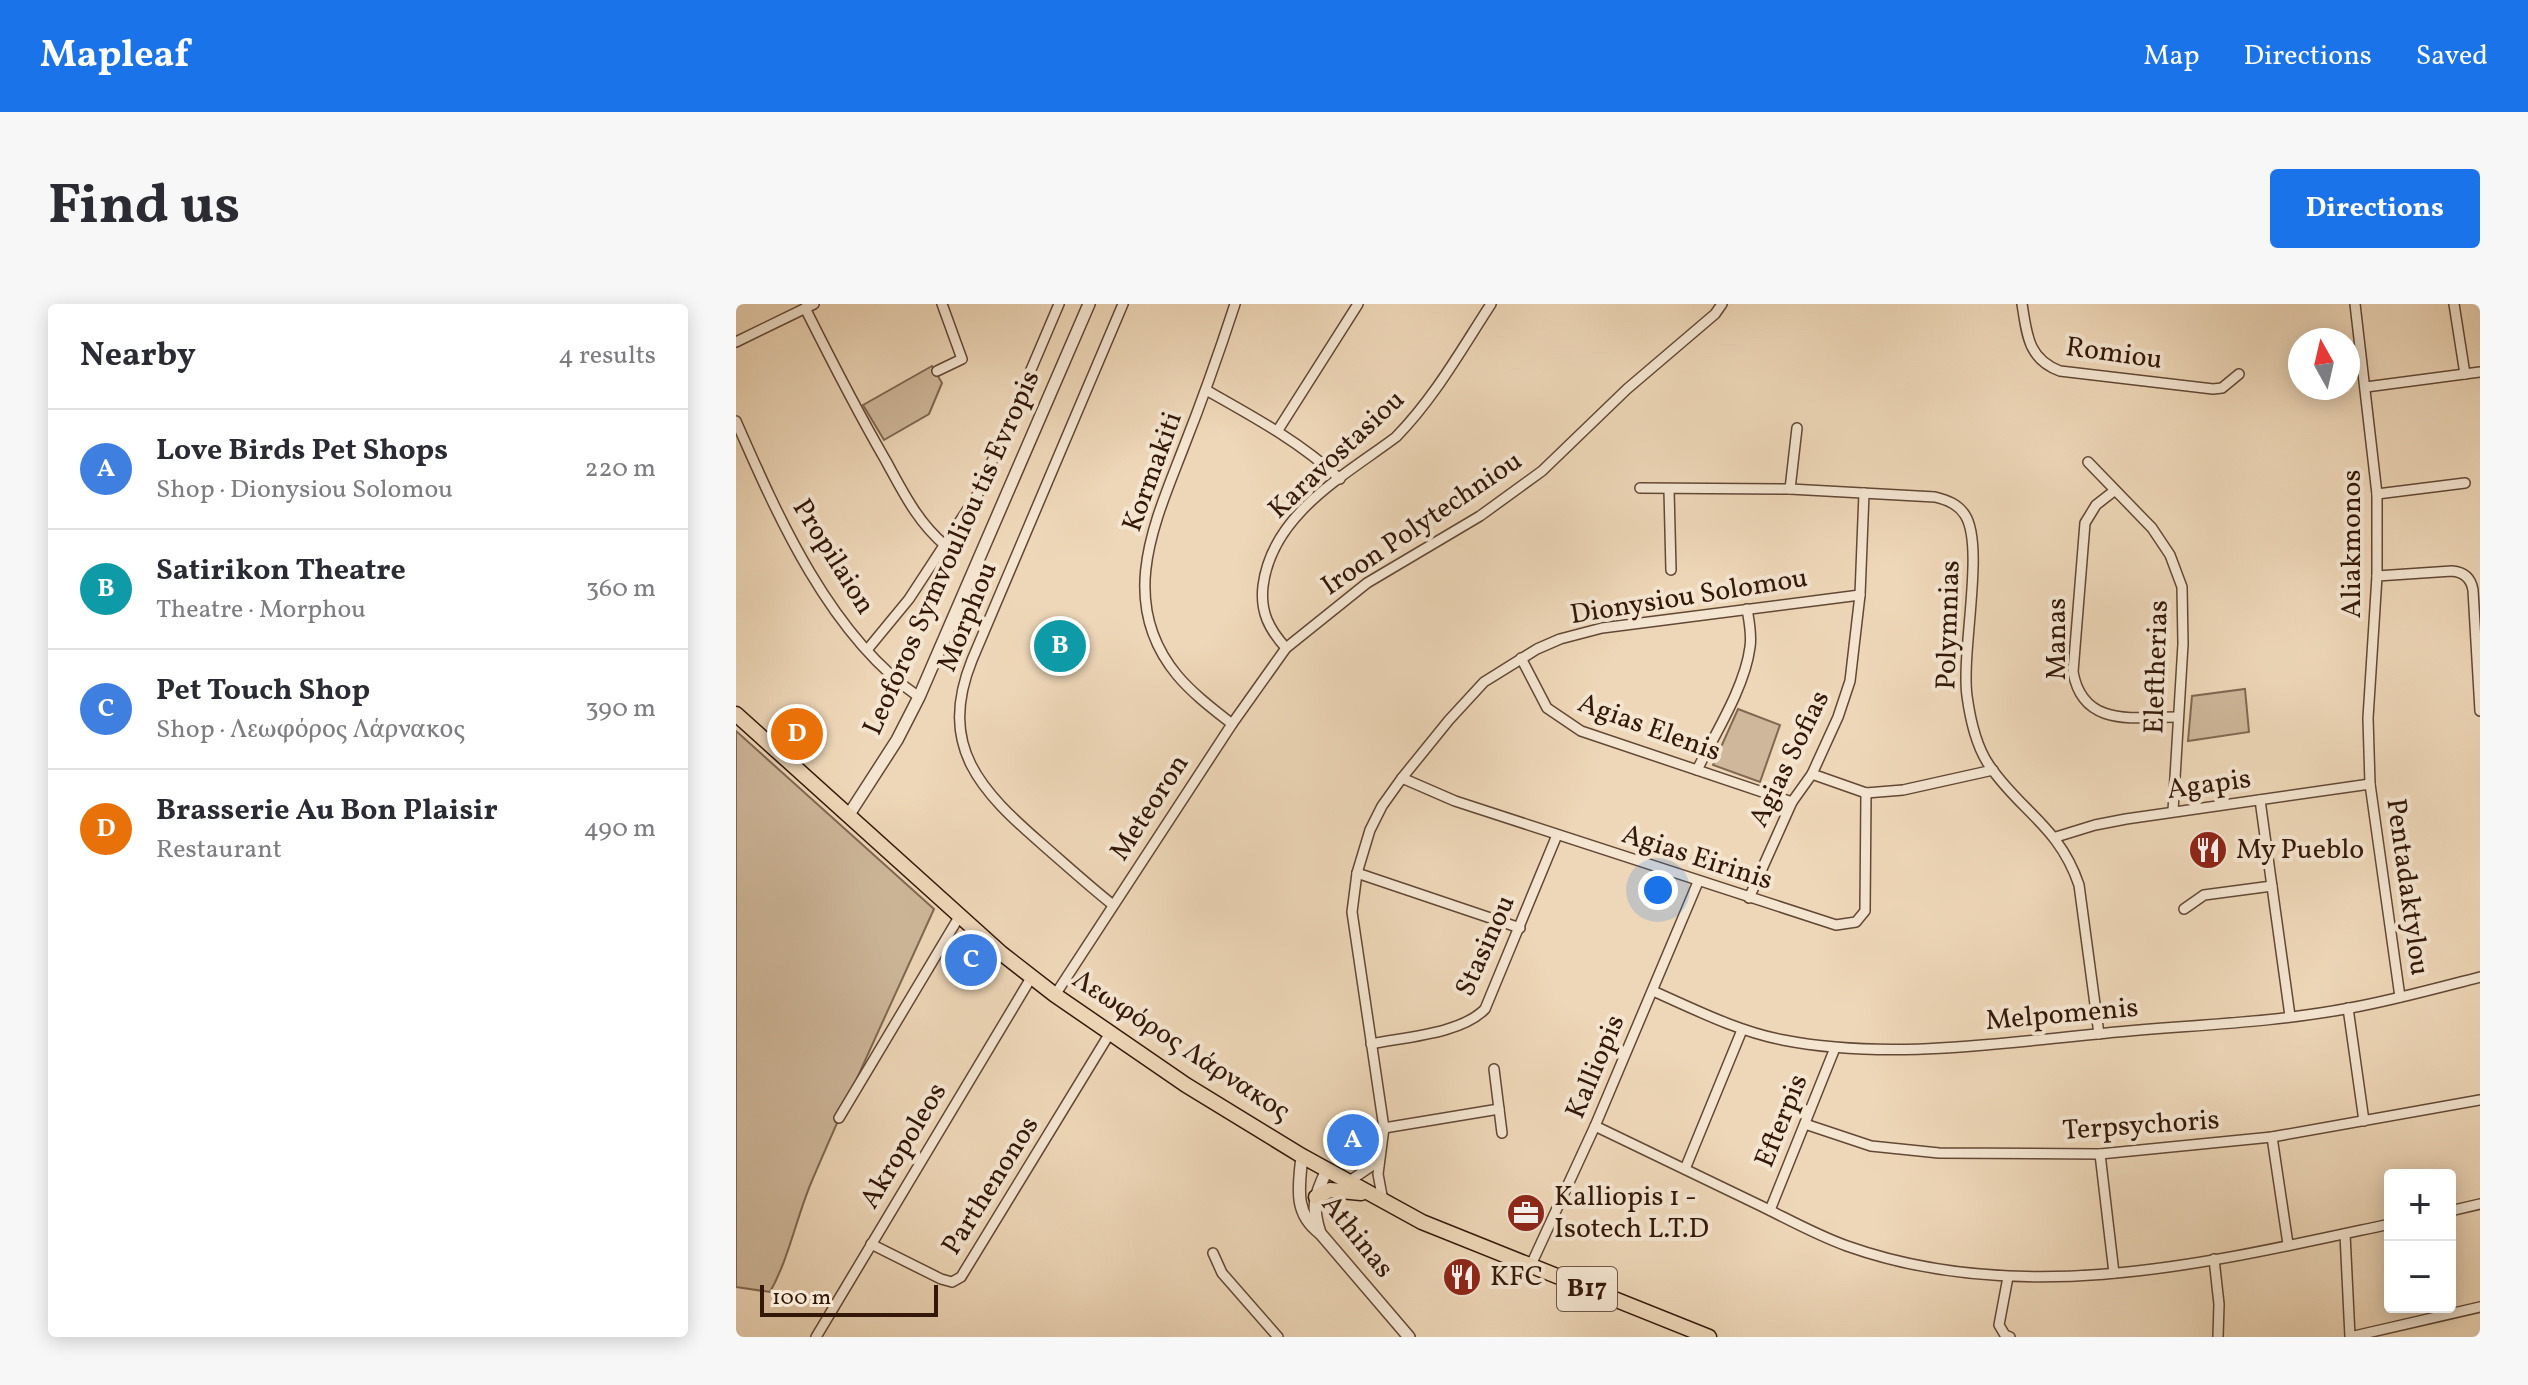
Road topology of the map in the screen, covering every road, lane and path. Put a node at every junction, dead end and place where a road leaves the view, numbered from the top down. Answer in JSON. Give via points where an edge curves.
{"nodes":[{"id":1,"x":942,"y":304,"type":"edge"},
{"id":2,"x":1059,"y":304,"type":"edge"},
{"id":3,"x":1089,"y":304,"type":"edge"},
{"id":4,"x":1123,"y":304,"type":"edge"},
{"id":5,"x":1235,"y":304,"type":"edge"},
{"id":6,"x":1358,"y":304,"type":"edge"},
{"id":7,"x":1491,"y":304,"type":"edge"},
{"id":8,"x":1722,"y":304,"type":"edge"},
{"id":9,"x":2022,"y":304,"type":"edge"},
{"id":10,"x":2355,"y":304,"type":"edge"},
{"id":11,"x":2454,"y":304,"type":"edge"},
{"id":12,"x":810,"y":306,"type":"edge"},
{"id":13,"x":736,"y":342,"type":"edge"},
{"id":14,"x":937,"y":371,"type":"dead end"},
{"id":15,"x":2480,"y":372,"type":"edge"},
{"id":16,"x":2239,"y":374,"type":"dead end"},
{"id":17,"x":2465,"y":374,"type":"junction"},
{"id":18,"x":2366,"y":387,"type":"junction"},
{"id":19,"x":1206,"y":390,"type":"junction"},
{"id":20,"x":736,"y":421,"type":"edge"},
{"id":21,"x":1797,"y":428,"type":"dead end"},
{"id":22,"x":1278,"y":430,"type":"junction"},
{"id":23,"x":2088,"y":462,"type":"dead end"},
{"id":24,"x":1340,"y":479,"type":"junction"},
{"id":25,"x":2465,"y":483,"type":"dead end"},
{"id":26,"x":1640,"y":488,"type":"dead end"},
{"id":27,"x":1790,"y":489,"type":"junction"},
{"id":28,"x":1669,"y":490,"type":"junction"},
{"id":29,"x":2114,"y":491,"type":"junction"},
{"id":30,"x":1864,"y":493,"type":"junction"},
{"id":31,"x":2377,"y":494,"type":"junction"},
{"id":32,"x":946,"y":546,"type":"junction"},
{"id":33,"x":1671,"y":570,"type":"dead end"},
{"id":34,"x":2377,"y":576,"type":"junction"},
{"id":35,"x":1860,"y":595,"type":"junction"},
{"id":36,"x":1747,"y":609,"type":"junction"},
{"id":37,"x":1286,"y":648,"type":"junction"},
{"id":38,"x":867,"y":650,"type":"junction"},
{"id":39,"x":1521,"y":658,"type":"junction"},
{"id":40,"x":2478,"y":659,"type":"edge"},
{"id":41,"x":919,"y":697,"type":"junction"},
{"id":42,"x":2480,"y":711,"type":"edge"},
{"id":43,"x":736,"y":714,"type":"edge"},
{"id":44,"x":2177,"y":717,"type":"junction"},
{"id":45,"x":1232,"y":724,"type":"junction"},
{"id":46,"x":1697,"y":770,"type":"junction"},
{"id":47,"x":1993,"y":770,"type":"junction"},
{"id":48,"x":1812,"y":774,"type":"junction"},
{"id":49,"x":1402,"y":778,"type":"junction"},
{"id":50,"x":2370,"y":784,"type":"junction"},
{"id":51,"x":1866,"y":793,"type":"junction"},
{"id":52,"x":2260,"y":800,"type":"junction"},
{"id":53,"x":1792,"y":802,"type":"junction"},
{"id":54,"x":2173,"y":811,"type":"junction"},
{"id":55,"x":848,"y":816,"type":"junction"},
{"id":56,"x":1557,"y":835,"type":"junction"},
{"id":57,"x":2056,"y":837,"type":"junction"},
{"id":58,"x":1357,"y":873,"type":"junction"},
{"id":59,"x":1698,"y":882,"type":"junction"},
{"id":60,"x":2272,"y":886,"type":"junction"},
{"id":61,"x":1749,"y":898,"type":"junction"},
{"id":62,"x":1113,"y":905,"type":"junction"},
{"id":63,"x":2184,"y":909,"type":"dead end"},
{"id":64,"x":959,"y":917,"type":"junction"},
{"id":65,"x":1520,"y":928,"type":"junction"},
{"id":66,"x":2480,"y":977,"type":"edge"},
{"id":67,"x":1031,"y":978,"type":"junction"},
{"id":68,"x":1653,"y":991,"type":"junction"},
{"id":69,"x":1055,"y":995,"type":"junction"},
{"id":70,"x":2400,"y":997,"type":"junction"},
{"id":71,"x":2348,"y":1008,"type":"junction"},
{"id":72,"x":2290,"y":1016,"type":"junction"},
{"id":73,"x":1742,"y":1030,"type":"junction"},
{"id":74,"x":1110,"y":1033,"type":"junction"},
{"id":75,"x":2099,"y":1034,"type":"junction"},
{"id":76,"x":1371,"y":1044,"type":"junction"},
{"id":77,"x":1835,"y":1048,"type":"junction"},
{"id":78,"x":1494,"y":1069,"type":"dead end"},
{"id":79,"x":2480,"y":1100,"type":"edge"},
{"id":80,"x":1499,"y":1109,"type":"junction"},
{"id":81,"x":839,"y":1118,"type":"dead end"},
{"id":82,"x":2364,"y":1121,"type":"junction"},
{"id":83,"x":1805,"y":1124,"type":"junction"},
{"id":84,"x":1595,"y":1126,"type":"junction"},
{"id":85,"x":1384,"y":1128,"type":"junction"},
{"id":86,"x":1502,"y":1133,"type":"dead end"},
{"id":87,"x":2272,"y":1137,"type":"junction"},
{"id":88,"x":2100,"y":1154,"type":"junction"},
{"id":89,"x":1302,"y":1156,"type":"junction"},
{"id":90,"x":1379,"y":1161,"type":"junction"},
{"id":91,"x":1685,"y":1169,"type":"junction"},
{"id":92,"x":1327,"y":1170,"type":"junction"},
{"id":93,"x":1348,"y":1182,"type":"junction"},
{"id":94,"x":1316,"y":1197,"type":"junction"},
{"id":95,"x":1376,"y":1198,"type":"junction"},
{"id":96,"x":2480,"y":1204,"type":"edge"},
{"id":97,"x":1770,"y":1210,"type":"junction"},
{"id":98,"x":2456,"y":1210,"type":"edge"},
{"id":99,"x":2384,"y":1225,"type":"edge"},
{"id":100,"x":1320,"y":1233,"type":"junction"},
{"id":101,"x":2345,"y":1234,"type":"junction"},
{"id":102,"x":871,"y":1244,"type":"junction"},
{"id":103,"x":2288,"y":1244,"type":"junction"},
{"id":104,"x":1213,"y":1253,"type":"dead end"},
{"id":105,"x":2214,"y":1259,"type":"junction"},
{"id":106,"x":1530,"y":1267,"type":"junction"},
{"id":107,"x":2114,"y":1273,"type":"junction"},
{"id":108,"x":2008,"y":1277,"type":"junction"},
{"id":109,"x":2480,"y":1307,"type":"edge"},
{"id":110,"x":816,"y":1337,"type":"edge"},
{"id":111,"x":1278,"y":1337,"type":"edge"},
{"id":112,"x":1409,"y":1337,"type":"edge"},
{"id":113,"x":1709,"y":1337,"type":"edge"},
{"id":114,"x":2010,"y":1337,"type":"edge"},
{"id":115,"x":2218,"y":1337,"type":"edge"},
{"id":116,"x":2350,"y":1337,"type":"edge"}],
"edges":[{"from":1,"to":14,"type":"street","via":[[962,359]]},
{"from":2,"to":32,"type":"street","via":[[979,492]]},
{"from":3,"to":41,"type":"street","name":"Leoforos Symvouliou tis Evropis"},
{"from":4,"to":62,"type":"street","name":"Morphou","via":[[964,679],[958,710],[971,765],[985,789]]},
{"from":5,"to":19,"type":"street","name":"Kormakiti"},
{"from":6,"to":22,"type":"street"},
{"from":7,"to":24,"type":"street","name":"Karavostasiou","via":[[1408,425]]},
{"from":8,"to":37,"type":"street","name":"Iroon Polytechniou","via":[[1542,471],[1480,516],[1367,583]]},
{"from":9,"to":16,"type":"street","name":"Romiou","via":[[2036,356],[2060,371],[2213,389]]},
{"from":10,"to":18,"type":"street","name":"Aliakmonos"},
{"from":11,"to":17,"type":"street"},
{"from":12,"to":13,"type":"street"},
{"from":12,"to":32,"type":"street","via":[[839,377],[911,504]]},
{"from":15,"to":17,"type":"street"},
{"from":17,"to":18,"type":"street"},
{"from":18,"to":31,"type":"street","name":"Aliakmonos"},
{"from":19,"to":22,"type":"street"},
{"from":19,"to":45,"type":"street","name":"Kormakiti","via":[[1153,527],[1145,592],[1153,629],[1168,661]]},
{"from":20,"to":38,"type":"street","name":"Propilaion","via":[[781,518],[840,617]]},
{"from":21,"to":27,"type":"street"},
{"from":22,"to":24,"type":"street"},
{"from":23,"to":29,"type":"street","name":"Eleftherias"},
{"from":24,"to":37,"type":"street","name":"Karavostasiou","via":[[1304,507],[1270,556],[1262,604],[1268,625]]},
{"from":25,"to":31,"type":"street"},
{"from":26,"to":28,"type":"street","name":"Polymnias"},
{"from":27,"to":28,"type":"street","name":"Polymnias"},
{"from":27,"to":30,"type":"street","name":"Polymnias"},
{"from":28,"to":33,"type":"street"},
{"from":29,"to":44,"type":"street","name":"Eleftherias","via":[[2163,543],[2182,587]]},
{"from":29,"to":44,"type":"street","name":"Manas","via":[[2085,523],[2075,684],[2087,705],[2105,714]]},
{"from":30,"to":35,"type":"street","name":"Agias Sofias"},
{"from":30,"to":47,"type":"street","name":"Polymnias","via":[[1935,497],[1964,511],[1970,523],[1967,697],[1981,749]]},
{"from":31,"to":34,"type":"street","name":"Aliakmonos"},
{"from":32,"to":38,"type":"street"},
{"from":34,"to":40,"type":"street","via":[[2452,571],[2469,578]]},
{"from":34,"to":50,"type":"street","name":"Aliakmonos","via":[[2368,718]]},
{"from":35,"to":36,"type":"street","name":"Dionysiou Solomou"},
{"from":35,"to":48,"type":"street","name":"Agias Sofias","via":[[1850,681]]},
{"from":36,"to":39,"type":"street","name":"Dionysiou Solomou","via":[[1602,628],[1560,639]]},
{"from":36,"to":46,"type":"street","via":[[1747,661]]},
{"from":37,"to":45,"type":"street","name":"Meteoron"},
{"from":38,"to":41,"type":"street","name":"Propilaion"},
{"from":39,"to":46,"type":"street","name":"Agias Elenis","via":[[1547,708],[1568,724]]},
{"from":39,"to":49,"type":"street","name":"Dionysiou Solomou","via":[[1484,682]]},
{"from":40,"to":42,"type":"street"},
{"from":41,"to":55,"type":"street","name":"Leoforos Symvouliou tis Evropis"},
{"from":43,"to":55,"type":"main road","name":"Λεωφόρος Λάρνακος","number":"B17"},
{"from":44,"to":54,"type":"street","name":"Eleftherias"},
{"from":45,"to":62,"type":"street","name":"Meteoron"},
{"from":46,"to":53,"type":"street","name":"Agias Elenis"},
{"from":47,"to":51,"type":"street"},
{"from":47,"to":57,"type":"street","name":"Polymnias"},
{"from":48,"to":51,"type":"street"},
{"from":48,"to":53,"type":"street","name":"Agias Sofias"},
{"from":49,"to":56,"type":"street","name":"Agias Eirinis"},
{"from":49,"to":58,"type":"street","name":"Dionysiou Solomou","via":[[1370,830]]},
{"from":50,"to":52,"type":"street","name":"Agapis"},
{"from":50,"to":70,"type":"street","name":"Pentadaktylou"},
{"from":51,"to":61,"type":"street","name":"Agias Eirinis","via":[[1866,904],[1856,922],[1836,925]]},
{"from":52,"to":54,"type":"street","name":"Agapis"},
{"from":52,"to":60,"type":"street"},
{"from":53,"to":61,"type":"street","name":"Agias Sofias"},
{"from":54,"to":57,"type":"street","name":"Agapis"},
{"from":55,"to":64,"type":"main road","name":"Λεωφόρος Λάρνακος","number":"B17"},
{"from":56,"to":59,"type":"street","name":"Agias Eirinis"},
{"from":56,"to":65,"type":"street","name":"Stasinou"},
{"from":57,"to":75,"type":"street","name":"Polymnias","via":[[2079,885]]},
{"from":58,"to":65,"type":"street"},
{"from":58,"to":76,"type":"street","name":"Dionysiou Solomou","via":[[1353,936]]},
{"from":59,"to":61,"type":"street","name":"Agias Eirinis"},
{"from":59,"to":68,"type":"street","name":"Kalliopis"},
{"from":60,"to":63,"type":"street","via":[[2204,895]]},
{"from":60,"to":72,"type":"street"},
{"from":62,"to":69,"type":"street","name":"Meteoron"},
{"from":64,"to":67,"type":"main road","name":"Λεωφόρος Λάρνακος","number":"B17"},
{"from":64,"to":81,"type":"street"},
{"from":65,"to":76,"type":"street","name":"Stasinou","via":[[1478,1017],[1451,1028]]},
{"from":66,"to":70,"type":"street","name":"Melpomenis"},
{"from":67,"to":69,"type":"main road","name":"Λεωφόρος Λάρνακος","number":"B17"},
{"from":67,"to":102,"type":"street","name":"Akropoleos"},
{"from":68,"to":73,"type":"street","name":"Melpomenis"},
{"from":68,"to":84,"type":"street","name":"Kalliopis"},
{"from":69,"to":74,"type":"main road","name":"Λεωφόρος Λάρνακος","number":"B17"},
{"from":70,"to":71,"type":"street","name":"Melpomenis"},
{"from":71,"to":72,"type":"street","name":"Melpomenis"},
{"from":71,"to":82,"type":"street"},
{"from":72,"to":75,"type":"street","name":"Melpomenis"},
{"from":73,"to":77,"type":"street","name":"Melpomenis"},
{"from":73,"to":91,"type":"street"},
{"from":74,"to":89,"type":"main road","name":"Λεωφόρος Λάρνακος","number":"B17"},
{"from":74,"to":102,"type":"street","name":"Parthenonos","via":[[961,1277],[952,1282],[941,1279]]},
{"from":75,"to":77,"type":"street","name":"Melpomenis","via":[[1912,1049]]},
{"from":76,"to":85,"type":"street","name":"Dionysiou Solomou"},
{"from":77,"to":83,"type":"street","name":"Efterpis"},
{"from":78,"to":80,"type":"street"},
{"from":79,"to":82,"type":"street","name":"Terpsychoris"},
{"from":80,"to":85,"type":"street"},
{"from":80,"to":86,"type":"street"},
{"from":82,"to":87,"type":"street","name":"Terpsychoris"},
{"from":83,"to":88,"type":"street","name":"Terpsychoris","via":[[1871,1146],[1939,1153]]},
{"from":83,"to":97,"type":"street","name":"Efterpis"},
{"from":84,"to":91,"type":"street"},
{"from":84,"to":106,"type":"street","name":"Kalliopis"},
{"from":85,"to":90,"type":"street","name":"Dionysiou Solomou"},
{"from":87,"to":88,"type":"street","name":"Terpsychoris"},
{"from":87,"to":103,"type":"street"},
{"from":88,"to":107,"type":"street"},
{"from":89,"to":92,"type":"main road","name":"Λεωφόρος Λάρνακος","number":"B17"},
{"from":89,"to":100,"type":"street","name":"Athinas","via":[[1300,1207],[1307,1223]]},
{"from":90,"to":93,"type":"street"},
{"from":90,"to":95,"type":"street","name":"Dionysiou Solomou"},
{"from":91,"to":97,"type":"street"},
{"from":92,"to":93,"type":"main road","name":"Λεωφόρος Λάρνακος","number":"B17"},
{"from":92,"to":94,"type":"street"},
{"from":93,"to":95,"type":"main road","name":"Λεωφόρος Λάρνακος","number":"B17"},
{"from":94,"to":95,"type":"main road","via":[[1330,1190]]},
{"from":94,"to":100,"type":"street"},
{"from":95,"to":106,"type":"main road","name":"Λεωφόρος Λάρνακος","number":"B17"},
{"from":96,"to":98,"type":"street"},
{"from":97,"to":108,"type":"street","via":[[1847,1246],[1924,1265]]},
{"from":99,"to":101,"type":"street"},
{"from":100,"to":112,"type":"street","name":"Athinas"},
{"from":101,"to":103,"type":"street"},
{"from":101,"to":116,"type":"street"},
{"from":102,"to":110,"type":"street","name":"Akropoleos"},
{"from":103,"to":105,"type":"street"},
{"from":104,"to":111,"type":"street","via":[[1222,1273]]},
{"from":105,"to":107,"type":"street"},
{"from":105,"to":115,"type":"street"},
{"from":106,"to":113,"type":"main road","name":"Λεωφόρος Λάρνακος","number":"B17"},
{"from":107,"to":108,"type":"street"},
{"from":108,"to":114,"type":"street","via":[[2000,1319],[2002,1331]]},
{"from":109,"to":116,"type":"street"}]}
